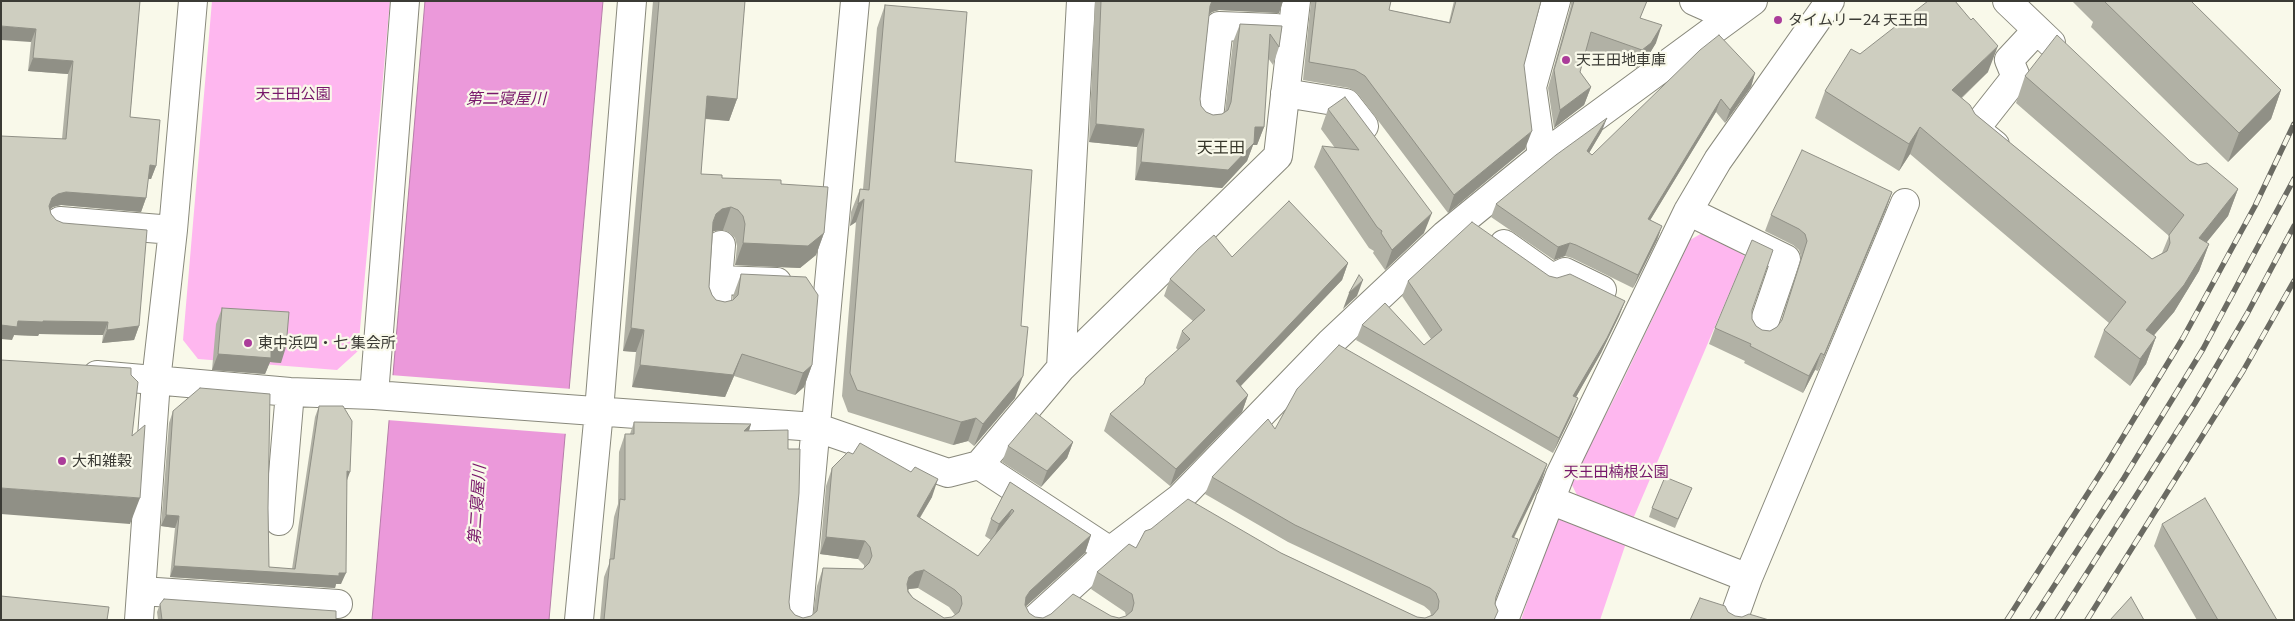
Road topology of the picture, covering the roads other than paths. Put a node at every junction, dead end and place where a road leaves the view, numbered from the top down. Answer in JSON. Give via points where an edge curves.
{"nodes":[{"id":1,"x":193,"y":1,"type":"edge"},
{"id":2,"x":404,"y":1,"type":"edge"},
{"id":3,"x":632,"y":1,"type":"edge"},
{"id":4,"x":855,"y":1,"type":"edge"},
{"id":5,"x":1081,"y":1,"type":"edge"},
{"id":6,"x":1296,"y":1,"type":"edge"},
{"id":7,"x":1556,"y":1,"type":"edge"},
{"id":8,"x":1694,"y":1,"type":"edge"},
{"id":9,"x":1752,"y":1,"type":"edge"},
{"id":10,"x":1830,"y":1,"type":"edge"},
{"id":11,"x":2007,"y":1,"type":"edge"},
{"id":12,"x":1730,"y":17,"type":"junction"},
{"id":13,"x":1293,"y":28,"type":"junction"},
{"id":14,"x":2037,"y":30,"type":"junction"},
{"id":15,"x":2072,"y":63,"type":"edge"},
{"id":16,"x":1285,"y":93,"type":"junction"},
{"id":17,"x":1209,"y":118,"type":"edge"},
{"id":18,"x":1381,"y":149,"type":"edge"},
{"id":19,"x":1542,"y":156,"type":"junction"},
{"id":20,"x":2014,"y":160,"type":"edge"},
{"id":21,"x":1905,"y":202,"type":"dead end"},
{"id":22,"x":1428,"y":211,"type":"edge"},
{"id":23,"x":1688,"y":211,"type":"junction"},
{"id":24,"x":60,"y":221,"type":"edge"},
{"id":25,"x":1455,"y":226,"type":"junction"},
{"id":26,"x":173,"y":230,"type":"junction"},
{"id":27,"x":721,"y":245,"type":"dead end"},
{"id":28,"x":718,"y":280,"type":"junction"},
{"id":29,"x":812,"y":284,"type":"junction"},
{"id":30,"x":717,"y":309,"type":"edge"},
{"id":31,"x":1640,"y":309,"type":"junction"},
{"id":32,"x":1761,"y":332,"type":"edge"},
{"id":33,"x":1330,"y":343,"type":"junction"},
{"id":34,"x":1356,"y":358,"type":"edge"},
{"id":35,"x":1061,"y":368,"type":"junction"},
{"id":36,"x":69,"y":372,"type":"edge"},
{"id":37,"x":156,"y":381,"type":"junction"},
{"id":38,"x":290,"y":392,"type":"junction"},
{"id":39,"x":377,"y":396,"type":"junction"},
{"id":40,"x":599,"y":411,"type":"junction"},
{"id":41,"x":815,"y":427,"type":"junction"},
{"id":42,"x":1534,"y":461,"type":"edge"},
{"id":43,"x":979,"y":465,"type":"junction"},
{"id":44,"x":1560,"y":475,"type":"junction"},
{"id":45,"x":1180,"y":498,"type":"junction"},
{"id":46,"x":1550,"y":500,"type":"junction"},
{"id":47,"x":1205,"y":513,"type":"edge"},
{"id":48,"x":279,"y":521,"type":"dead end"},
{"id":49,"x":1110,"y":551,"type":"junction"},
{"id":50,"x":802,"y":568,"type":"junction"},
{"id":51,"x":831,"y":571,"type":"edge"},
{"id":52,"x":1748,"y":578,"type":"junction"},
{"id":53,"x":141,"y":591,"type":"junction"},
{"id":54,"x":1065,"y":592,"type":"junction"},
{"id":55,"x":338,"y":604,"type":"dead end"},
{"id":56,"x":1088,"y":606,"type":"edge"},
{"id":57,"x":139,"y":620,"type":"edge"},
{"id":58,"x":579,"y":620,"type":"edge"},
{"id":59,"x":798,"y":620,"type":"edge"},
{"id":60,"x":1034,"y":620,"type":"edge"},
{"id":61,"x":1504,"y":620,"type":"edge"},
{"id":62,"x":1733,"y":620,"type":"edge"}],
"edges":[{"from":1,"to":26,"type":"street"},
{"from":2,"to":39,"type":"street"},
{"from":3,"to":40,"type":"street"},
{"from":4,"to":29,"type":"street"},
{"from":5,"to":35,"type":"street"},
{"from":6,"to":13,"type":"street"},
{"from":7,"to":19,"type":"street","via":[[1532,87]]},
{"from":8,"to":12,"type":"street"},
{"from":9,"to":12,"type":"street"},
{"from":10,"to":23,"type":"street","via":[[1718,160]]},
{"from":11,"to":14,"type":"street"},
{"from":12,"to":19,"type":"street"},
{"from":13,"to":16,"type":"street"},
{"from":13,"to":17,"type":"street","via":[[1219,26]]},
{"from":14,"to":15,"type":"street"},
{"from":14,"to":20,"type":"street","via":[[2009,60],[2016,78],[1975,129]]},
{"from":16,"to":18,"type":"street","via":[[1346,102]]},
{"from":16,"to":35,"type":"street","via":[[1278,156]]},
{"from":19,"to":25,"type":"street"},
{"from":21,"to":52,"type":"street"},
{"from":22,"to":25,"type":"street"},
{"from":23,"to":31,"type":"street"},
{"from":23,"to":32,"type":"street","via":[[1786,259]]},
{"from":24,"to":26,"type":"street"},
{"from":25,"to":31,"type":"street","via":[[1552,278],[1565,272]]},
{"from":25,"to":33,"type":"street"},
{"from":26,"to":37,"type":"street"},
{"from":27,"to":28,"type":"street"},
{"from":28,"to":29,"type":"street"},
{"from":28,"to":30,"type":"street"},
{"from":29,"to":41,"type":"street"},
{"from":31,"to":44,"type":"street"},
{"from":33,"to":34,"type":"street"},
{"from":33,"to":45,"type":"street"},
{"from":35,"to":43,"type":"street"},
{"from":36,"to":37,"type":"street"},
{"from":37,"to":38,"type":"street"},
{"from":37,"to":53,"type":"street"},
{"from":38,"to":39,"type":"street"},
{"from":38,"to":48,"type":"street"},
{"from":39,"to":40,"type":"street"},
{"from":40,"to":41,"type":"street"},
{"from":40,"to":58,"type":"street"},
{"from":41,"to":43,"type":"street","via":[[948,473]]},
{"from":41,"to":50,"type":"street"},
{"from":42,"to":44,"type":"street"},
{"from":43,"to":49,"type":"street"},
{"from":44,"to":46,"type":"street"},
{"from":45,"to":47,"type":"street"},
{"from":45,"to":49,"type":"street"},
{"from":46,"to":52,"type":"street"},
{"from":46,"to":61,"type":"street"},
{"from":49,"to":54,"type":"street"},
{"from":50,"to":51,"type":"street"},
{"from":50,"to":59,"type":"street"},
{"from":52,"to":62,"type":"street"},
{"from":53,"to":55,"type":"street"},
{"from":53,"to":57,"type":"street"},
{"from":54,"to":56,"type":"street"},
{"from":54,"to":60,"type":"street"}]}
